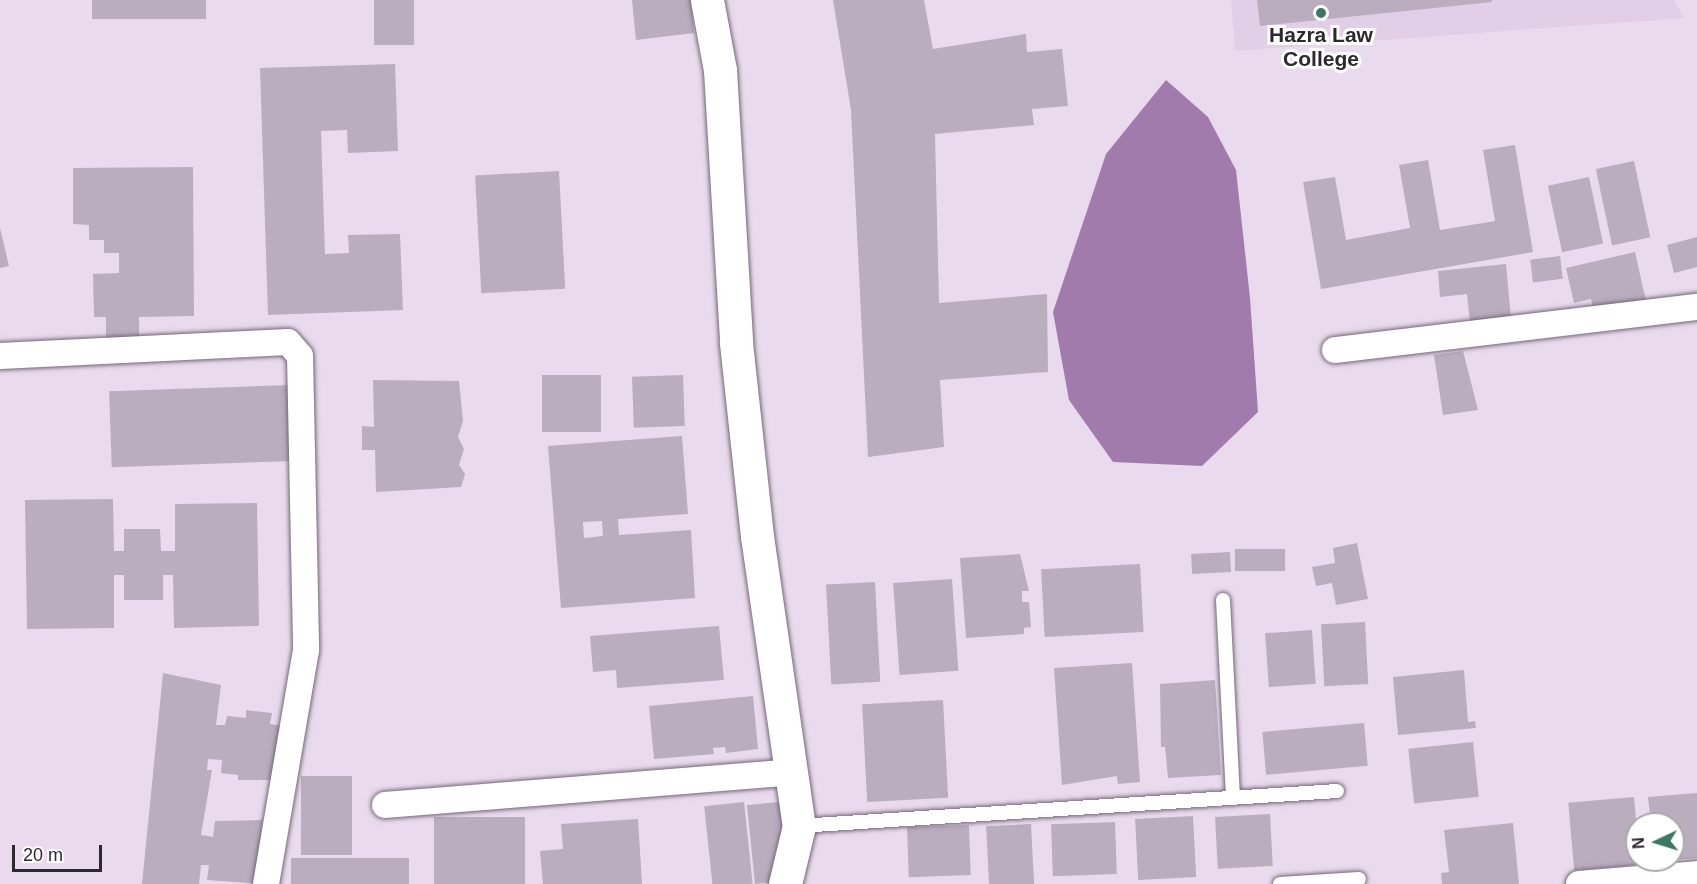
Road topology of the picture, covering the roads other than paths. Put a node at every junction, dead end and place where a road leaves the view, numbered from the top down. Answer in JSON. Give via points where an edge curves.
{"nodes":[{"id":1,"x":706,"y":0,"type":"edge"},
{"id":2,"x":1697,"y":307,"type":"edge"},
{"id":3,"x":1335,"y":351,"type":"dead end"},
{"id":4,"x":0,"y":356,"type":"edge"},
{"id":5,"x":1223,"y":600,"type":"dead end"},
{"id":6,"x":792,"y":772,"type":"junction"},
{"id":7,"x":1337,"y":791,"type":"dead end"},
{"id":8,"x":1233,"y":796,"type":"junction"},
{"id":9,"x":385,"y":805,"type":"dead end"},
{"id":10,"x":799,"y":826,"type":"junction"},
{"id":11,"x":1697,"y":874,"type":"edge"},
{"id":12,"x":1359,"y":879,"type":"dead end"},
{"id":13,"x":266,"y":884,"type":"edge"},
{"id":14,"x":786,"y":884,"type":"edge"},
{"id":15,"x":1280,"y":884,"type":"edge"},
{"id":16,"x":1579,"y":884,"type":"edge"}],
"edges":[{"from":1,"to":6,"type":"street","via":[[720,70],[736,343],[757,536]]},
{"from":2,"to":3,"type":"street"},
{"from":4,"to":13,"type":"street","via":[[288,342],[300,356],[306,650]]},
{"from":5,"to":8,"type":"lane"},
{"from":6,"to":9,"type":"street"},
{"from":6,"to":10,"type":"street"},
{"from":7,"to":8,"type":"lane"},
{"from":8,"to":10,"type":"lane"},
{"from":10,"to":14,"type":"street"},
{"from":11,"to":16,"type":"street"},
{"from":12,"to":15,"type":"lane"}]}
